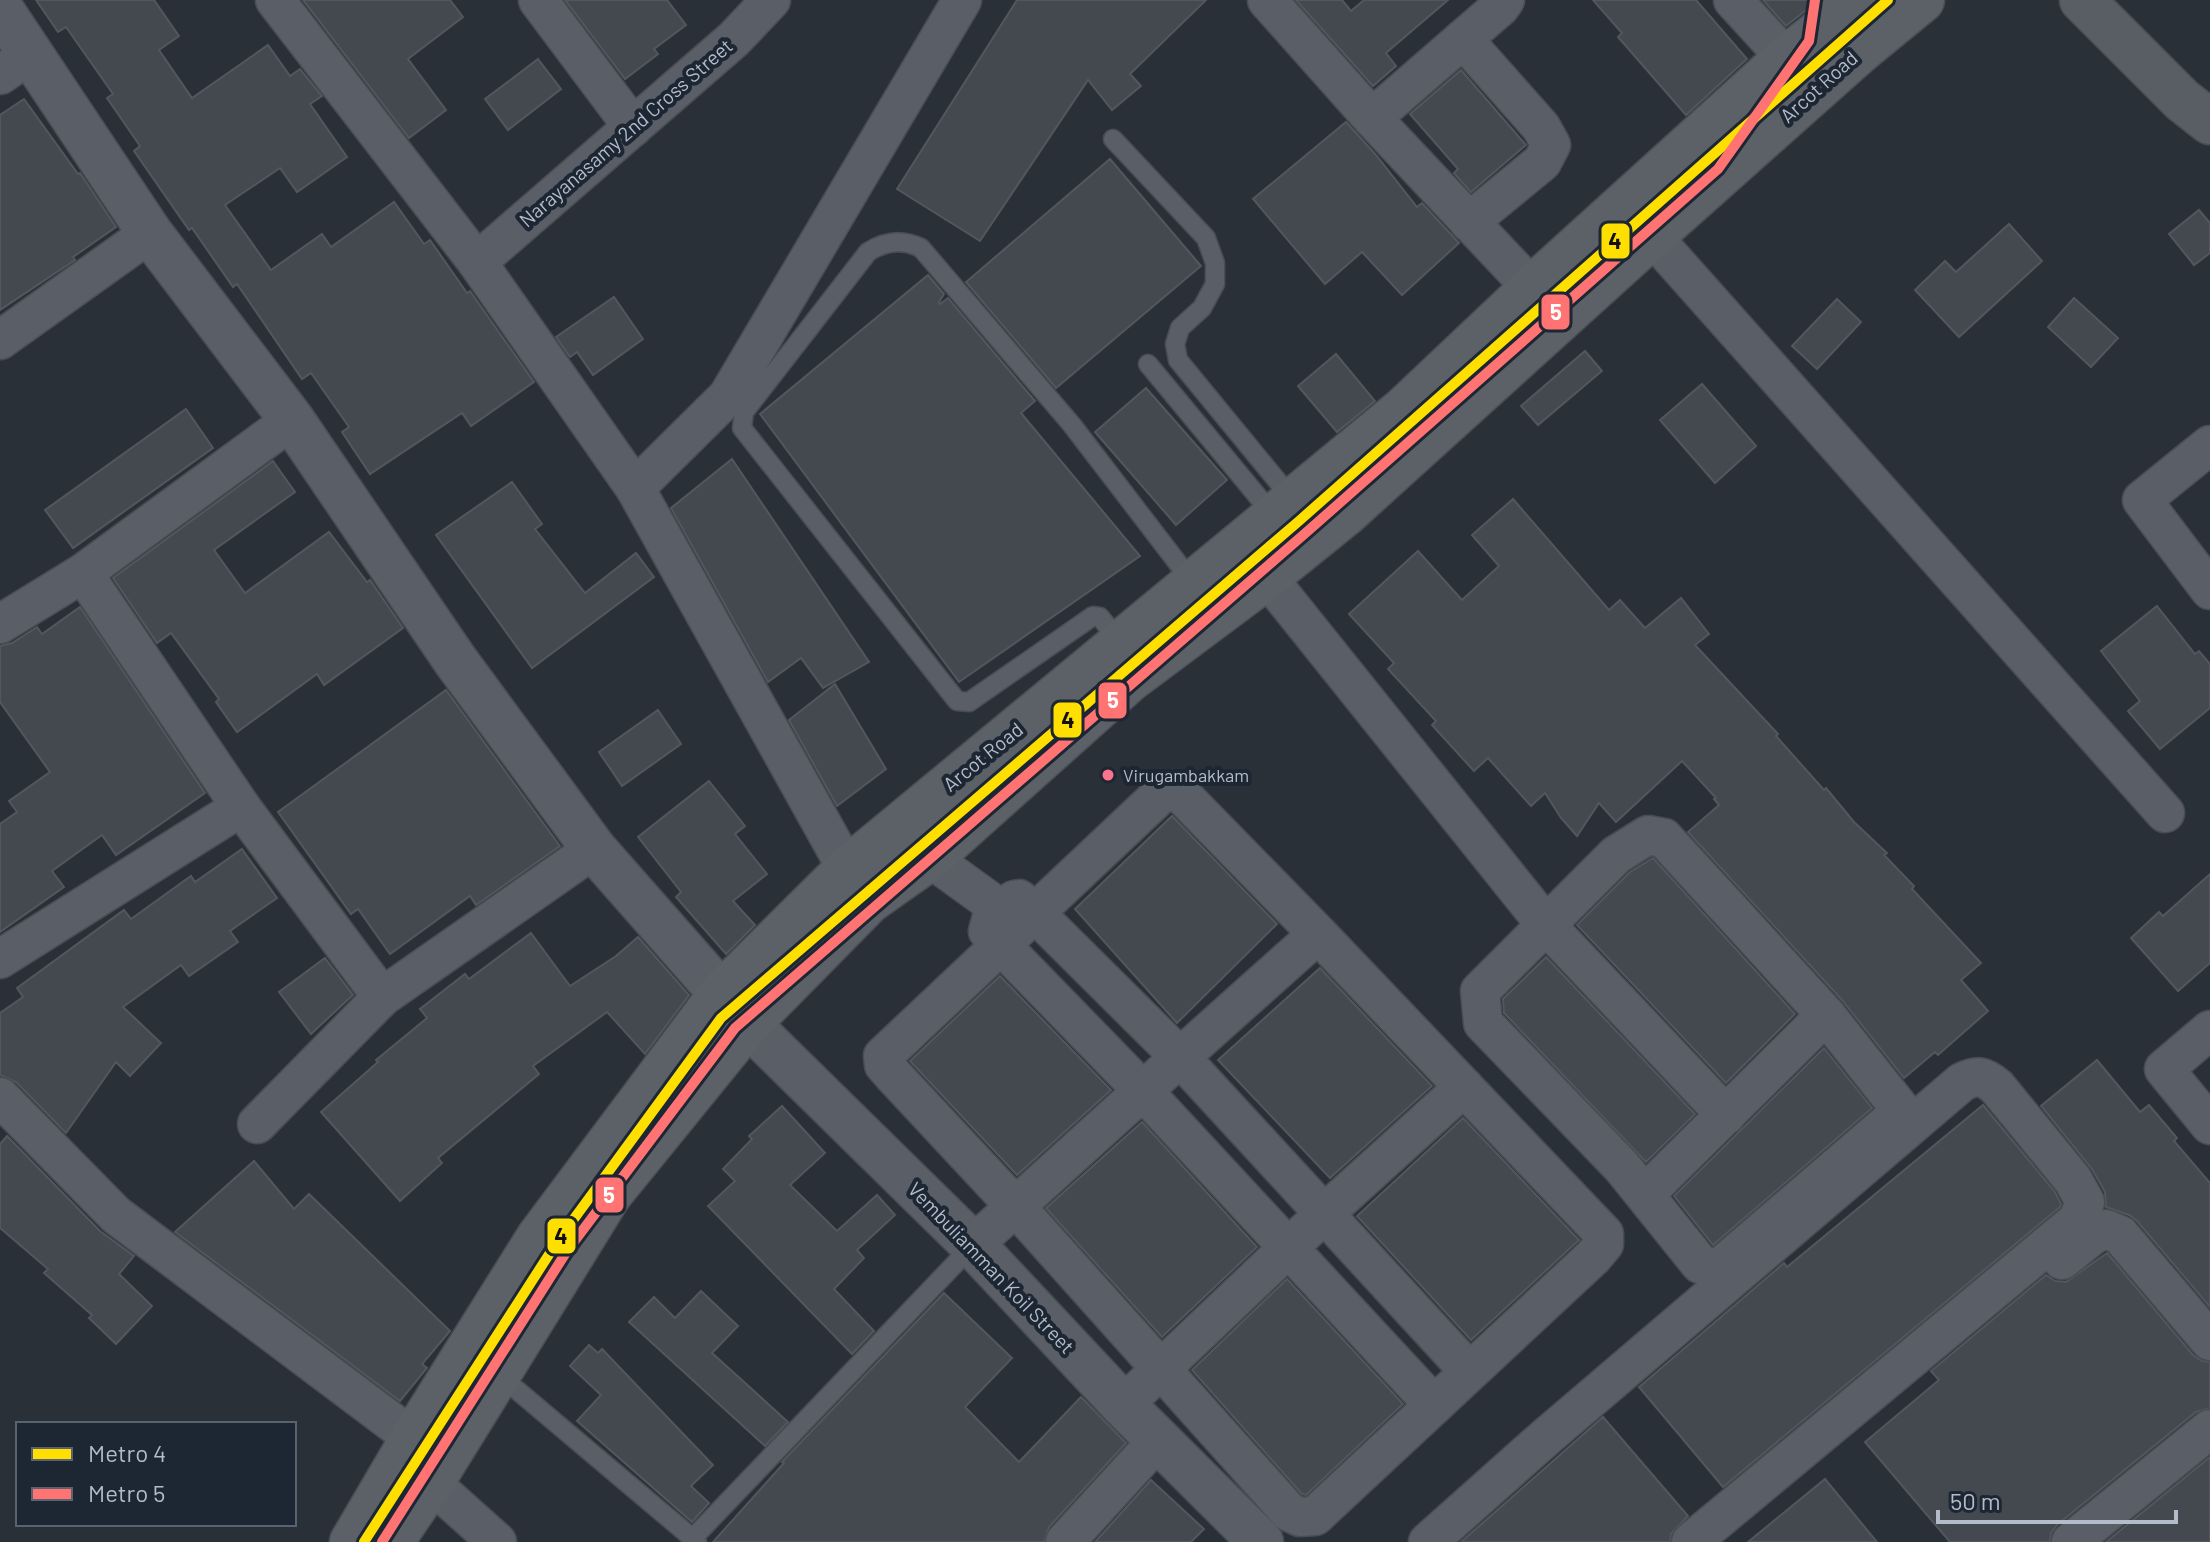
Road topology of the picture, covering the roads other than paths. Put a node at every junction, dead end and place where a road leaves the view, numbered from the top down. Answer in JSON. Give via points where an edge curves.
{"nodes":[{"id":1,"x":275,"y":0,"type":"edge"},
{"id":2,"x":538,"y":0,"type":"edge"},
{"id":3,"x":771,"y":0,"type":"edge"},
{"id":4,"x":962,"y":0,"type":"edge"},
{"id":5,"x":1267,"y":0,"type":"edge"},
{"id":6,"x":1505,"y":0,"type":"edge"},
{"id":7,"x":1733,"y":0,"type":"edge"},
{"id":8,"x":1860,"y":0,"type":"edge"},
{"id":9,"x":1922,"y":0,"type":"edge"},
{"id":10,"x":2082,"y":0,"type":"edge"},
{"id":11,"x":0,"y":8,"type":"edge"},
{"id":12,"x":1463,"y":39,"type":"junction"},
{"id":13,"x":1786,"y":58,"type":"junction"},
{"id":14,"x":16,"y":64,"type":"edge"},
{"id":15,"x":1372,"y":118,"type":"junction"},
{"id":16,"x":2210,"y":122,"type":"edge"},
{"id":17,"x":633,"y":127,"type":"junction"},
{"id":18,"x":1113,"y":139,"type":"dead end"},
{"id":19,"x":1469,"y":222,"type":"junction"},
{"id":20,"x":150,"y":233,"type":"junction"},
{"id":21,"x":1652,"y":236,"type":"junction"},
{"id":22,"x":477,"y":262,"type":"junction"},
{"id":23,"x":1532,"y":288,"type":"junction"},
{"id":24,"x":0,"y":340,"type":"edge"},
{"id":25,"x":1148,"y":364,"type":"dead end"},
{"id":26,"x":292,"y":420,"type":"junction"},
{"id":27,"x":2210,"y":445,"type":"edge"},
{"id":28,"x":635,"y":488,"type":"junction"},
{"id":29,"x":1284,"y":508,"type":"junction"},
{"id":30,"x":83,"y":573,"type":"junction"},
{"id":31,"x":1267,"y":577,"type":"junction"},
{"id":32,"x":2210,"y":590,"type":"edge"},
{"id":33,"x":1206,"y":598,"type":"junction"},
{"id":34,"x":0,"y":624,"type":"edge"},
{"id":35,"x":1121,"y":643,"type":"junction"},
{"id":36,"x":241,"y":807,"type":"junction"},
{"id":37,"x":2165,"y":813,"type":"dead end"},
{"id":38,"x":594,"y":849,"type":"junction"},
{"id":39,"x":930,"y":858,"type":"junction"},
{"id":40,"x":847,"y":869,"type":"junction"},
{"id":41,"x":995,"y":905,"type":"junction"},
{"id":42,"x":1035,"y":913,"type":"junction"},
{"id":43,"x":1546,"y":925,"type":"junction"},
{"id":44,"x":1318,"y":934,"type":"junction"},
{"id":45,"x":1000,"y":944,"type":"junction"},
{"id":46,"x":0,"y":959,"type":"edge"},
{"id":47,"x":382,"y":997,"type":"junction"},
{"id":48,"x":734,"y":1010,"type":"junction"},
{"id":49,"x":1826,"y":1015,"type":"junction"},
{"id":50,"x":2210,"y":1030,"type":"edge"},
{"id":51,"x":1180,"y":1057,"type":"junction"},
{"id":52,"x":1464,"y":1087,"type":"junction"},
{"id":53,"x":1144,"y":1092,"type":"junction"},
{"id":54,"x":0,"y":1097,"type":"edge"},
{"id":55,"x":1726,"y":1115,"type":"junction"},
{"id":56,"x":257,"y":1124,"type":"dead end"},
{"id":57,"x":2210,"y":1125,"type":"edge"},
{"id":58,"x":1645,"y":1194,"type":"junction"},
{"id":59,"x":1016,"y":1207,"type":"junction"},
{"id":60,"x":1325,"y":1213,"type":"junction"},
{"id":61,"x":973,"y":1245,"type":"junction"},
{"id":62,"x":1287,"y":1248,"type":"junction"},
{"id":63,"x":2210,"y":1341,"type":"edge"},
{"id":64,"x":1160,"y":1369,"type":"junction"},
{"id":65,"x":1469,"y":1371,"type":"junction"},
{"id":66,"x":497,"y":1373,"type":"junction"},
{"id":67,"x":1123,"y":1405,"type":"junction"},
{"id":68,"x":1434,"y":1405,"type":"junction"},
{"id":69,"x":2210,"y":1429,"type":"edge"},
{"id":70,"x":413,"y":1438,"type":"junction"},
{"id":71,"x":1158,"y":1440,"type":"junction"},
{"id":72,"x":2210,"y":1448,"type":"edge"},
{"id":73,"x":431,"y":1483,"type":"junction"},
{"id":74,"x":695,"y":1540,"type":"edge"},
{"id":75,"x":352,"y":1542,"type":"edge"},
{"id":76,"x":391,"y":1542,"type":"edge"},
{"id":77,"x":497,"y":1542,"type":"edge"},
{"id":78,"x":1065,"y":1542,"type":"edge"},
{"id":79,"x":1261,"y":1542,"type":"edge"},
{"id":80,"x":1428,"y":1542,"type":"edge"},
{"id":81,"x":1691,"y":1542,"type":"edge"},
{"id":82,"x":1725,"y":1542,"type":"edge"},
{"id":83,"x":2071,"y":1542,"type":"edge"},
{"id":84,"x":2095,"y":1542,"type":"edge"}],
"edges":[{"from":1,"to":22,"type":"street"},
{"from":2,"to":17,"type":"street"},
{"from":3,"to":17,"type":"street","name":"Narayanasamy 2nd Cross Street"},
{"from":4,"to":28,"type":"street","via":[[728,396]]},
{"from":5,"to":15,"type":"street"},
{"from":6,"to":12,"type":"street"},
{"from":7,"to":13,"type":"street"},
{"from":8,"to":13,"type":"main road","name":"Arcot Road"},
{"from":9,"to":21,"type":"main road","name":"Arcot Road"},
{"from":10,"to":16,"type":"main road"},
{"from":11,"to":14,"type":"street","name":"Vembuliamman Koil Street"},
{"from":12,"to":15,"type":"street"},
{"from":12,"to":19,"type":"street","via":[[1551,145],[1542,162]]},
{"from":13,"to":23,"type":"main road","name":"Arcot Road"},
{"from":14,"to":20,"type":"street","name":"Vembuliamman Koil Street"},
{"from":15,"to":19,"type":"street"},
{"from":17,"to":22,"type":"street","name":"Narayanasamy 2nd Cross Street"},
{"from":18,"to":29,"type":"lane","via":[[1206,238],[1215,263],[1215,284],[1202,308],[1180,328],[1178,360]]},
{"from":19,"to":23,"type":"street"},
{"from":20,"to":24,"type":"street"},
{"from":20,"to":26,"type":"street","name":"Vembuliamman Koil Street"},
{"from":21,"to":31,"type":"main road","name":"Arcot Road","via":[[1345,514]]},
{"from":21,"to":37,"type":"street"},
{"from":22,"to":28,"type":"street"},
{"from":23,"to":29,"type":"main road","name":"Arcot Road","via":[[1404,409]]},
{"from":25,"to":29,"type":"lane"},
{"from":26,"to":30,"type":"street"},
{"from":26,"to":38,"type":"street","name":"Vembuliamman Koil Street","via":[[455,660]]},
{"from":27,"to":32,"type":"street","via":[[2142,500]]},
{"from":28,"to":40,"type":"street"},
{"from":29,"to":33,"type":"main road","name":"Arcot Road"},
{"from":30,"to":34,"type":"street"},
{"from":30,"to":36,"type":"street"},
{"from":31,"to":33,"type":"main road","name":"Arcot Road"},
{"from":31,"to":43,"type":"street"},
{"from":33,"to":35,"type":"main road","name":"Arcot Road"},
{"from":33,"to":35,"type":"lane","via":[[1072,425],[921,248],[897,242],[868,252],[744,412],[742,428],[957,701],[969,702],[1093,616],[1100,617]]},
{"from":33,"to":39,"type":"main road","name":"Arcot Road","via":[[1129,680]]},
{"from":35,"to":40,"type":"main road","name":"Arcot Road"},
{"from":36,"to":46,"type":"street"},
{"from":36,"to":47,"type":"street"},
{"from":38,"to":47,"type":"street"},
{"from":38,"to":48,"type":"street","name":"Vembuliamman Koil Street"},
{"from":39,"to":41,"type":"street"},
{"from":39,"to":48,"type":"main road","name":"Arcot Road"},
{"from":40,"to":48,"type":"main road","name":"Arcot Road"},
{"from":41,"to":42,"type":"street","via":[[1019,899]]},
{"from":41,"to":45,"type":"street","via":[[988,931]]},
{"from":42,"to":44,"type":"street","via":[[1162,793],[1174,790]]},
{"from":42,"to":45,"type":"street"},
{"from":42,"to":51,"type":"street"},
{"from":43,"to":49,"type":"street","via":[[1632,843],[1648,835],[1664,838]]},
{"from":43,"to":55,"type":"street"},
{"from":43,"to":58,"type":"street","via":[[1480,991],[1483,1023]]},
{"from":44,"to":51,"type":"street"},
{"from":44,"to":52,"type":"street"},
{"from":45,"to":53,"type":"street"},
{"from":45,"to":59,"type":"street","via":[[883,1056],[884,1065]]},
{"from":47,"to":56,"type":"street"},
{"from":48,"to":61,"type":"street","name":"Vembuliamman Koil Street"},
{"from":48,"to":66,"type":"main road","name":"Arcot Road"},
{"from":48,"to":70,"type":"main road","name":"Arcot Road","via":[[539,1237]]},
{"from":49,"to":55,"type":"street"},
{"from":49,"to":58,"type":"street","via":[[1902,1111],[1717,1270],[1700,1264]]},
{"from":50,"to":57,"type":"street","via":[[2164,1069]]},
{"from":51,"to":53,"type":"street"},
{"from":51,"to":60,"type":"street"},
{"from":52,"to":60,"type":"street"},
{"from":52,"to":65,"type":"street","via":[[1604,1234],[1604,1244],[1593,1257]]},
{"from":53,"to":59,"type":"street"},
{"from":53,"to":62,"type":"street"},
{"from":54,"to":70,"type":"street","via":[[116,1215]]},
{"from":55,"to":58,"type":"street"},
{"from":59,"to":61,"type":"street"},
{"from":59,"to":64,"type":"street"},
{"from":60,"to":62,"type":"street"},
{"from":60,"to":65,"type":"street"},
{"from":61,"to":67,"type":"street","name":"Vembuliamman Koil Street"},
{"from":61,"to":74,"type":"lane"},
{"from":62,"to":64,"type":"street"},
{"from":62,"to":68,"type":"street"},
{"from":63,"to":82,"type":"street","via":[[2120,1235],[2106,1229]]},
{"from":64,"to":67,"type":"street"},
{"from":64,"to":68,"type":"street","via":[[1289,1512],[1300,1517],[1315,1516]]},
{"from":65,"to":68,"type":"street"},
{"from":66,"to":73,"type":"main road","name":"Arcot Road"},
{"from":66,"to":74,"type":"lane"},
{"from":67,"to":71,"type":"street","name":"Vembuliamman Koil Street"},
{"from":69,"to":83,"type":"street"},
{"from":70,"to":75,"type":"main road","name":"Arcot Road"},
{"from":71,"to":78,"type":"street"},
{"from":71,"to":79,"type":"street","name":"Vembuliamman Koil Street"},
{"from":72,"to":84,"type":"street"},
{"from":73,"to":76,"type":"main road","name":"Arcot Road"},
{"from":73,"to":77,"type":"street"},
{"from":80,"to":81,"type":"street","via":[[1962,1082],[1984,1077],[2073,1180],[2085,1202],[2078,1220]]}]}
